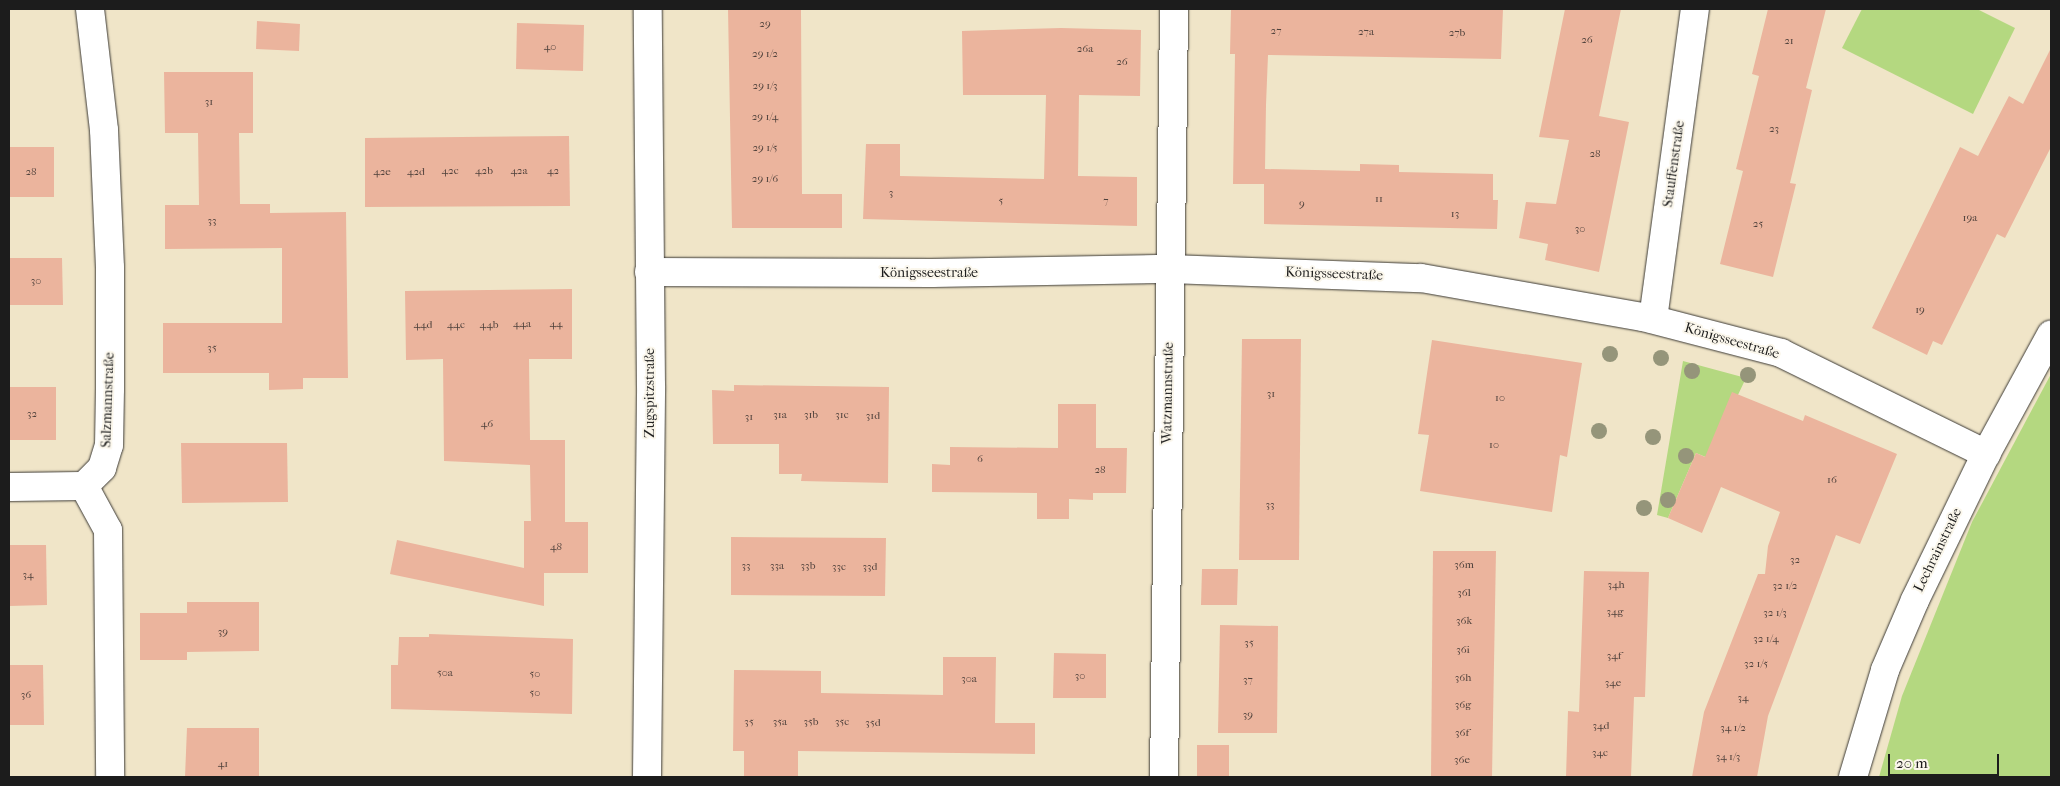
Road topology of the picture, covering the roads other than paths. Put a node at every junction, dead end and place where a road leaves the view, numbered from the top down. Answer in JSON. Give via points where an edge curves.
{"nodes":[{"id":1,"x":90,"y":9,"type":"edge"},
{"id":2,"x":648,"y":9,"type":"edge"},
{"id":3,"x":1174,"y":9,"type":"edge"},
{"id":4,"x":1695,"y":9,"type":"edge"},
{"id":5,"x":1170,"y":269,"type":"junction"},
{"id":6,"x":650,"y":272,"type":"junction"},
{"id":7,"x":1653,"y":319,"type":"junction"},
{"id":8,"x":2051,"y":335,"type":"edge"},
{"id":9,"x":1986,"y":454,"type":"junction"},
{"id":10,"x":84,"y":486,"type":"junction"},
{"id":11,"x":9,"y":487,"type":"edge"},
{"id":12,"x":110,"y":777,"type":"edge"},
{"id":13,"x":647,"y":777,"type":"edge"},
{"id":14,"x":1164,"y":777,"type":"edge"},
{"id":15,"x":1853,"y":777,"type":"edge"}],
"edges":[{"from":1,"to":10,"type":"street","name":"Salzmannstraße","via":[[104,130],[110,268],[110,389],[108,445],[102,468]]},
{"from":2,"to":6,"type":"street","name":"Zugspitzstraße"},
{"from":3,"to":5,"type":"street","name":"Watzmannstraße"},
{"from":4,"to":7,"type":"street","name":"Stauffenstraße"},
{"from":5,"to":6,"type":"street","name":"Königsseestraße","via":[[932,273]]},
{"from":5,"to":7,"type":"street","name":"Königsseestraße","via":[[1421,278]]},
{"from":5,"to":14,"type":"street","name":"Watzmannstraße"},
{"from":6,"to":13,"type":"street","name":"Zugspitzstraße"},
{"from":7,"to":9,"type":"street","name":"Königsseestraße","via":[[1781,353]]},
{"from":8,"to":9,"type":"street","name":"Lechrainstraße"},
{"from":9,"to":15,"type":"street","name":"Lechrainstraße","via":[[1922,584],[1885,670]]},
{"from":10,"to":11,"type":"street"},
{"from":10,"to":12,"type":"street","via":[[108,530]]}]}
